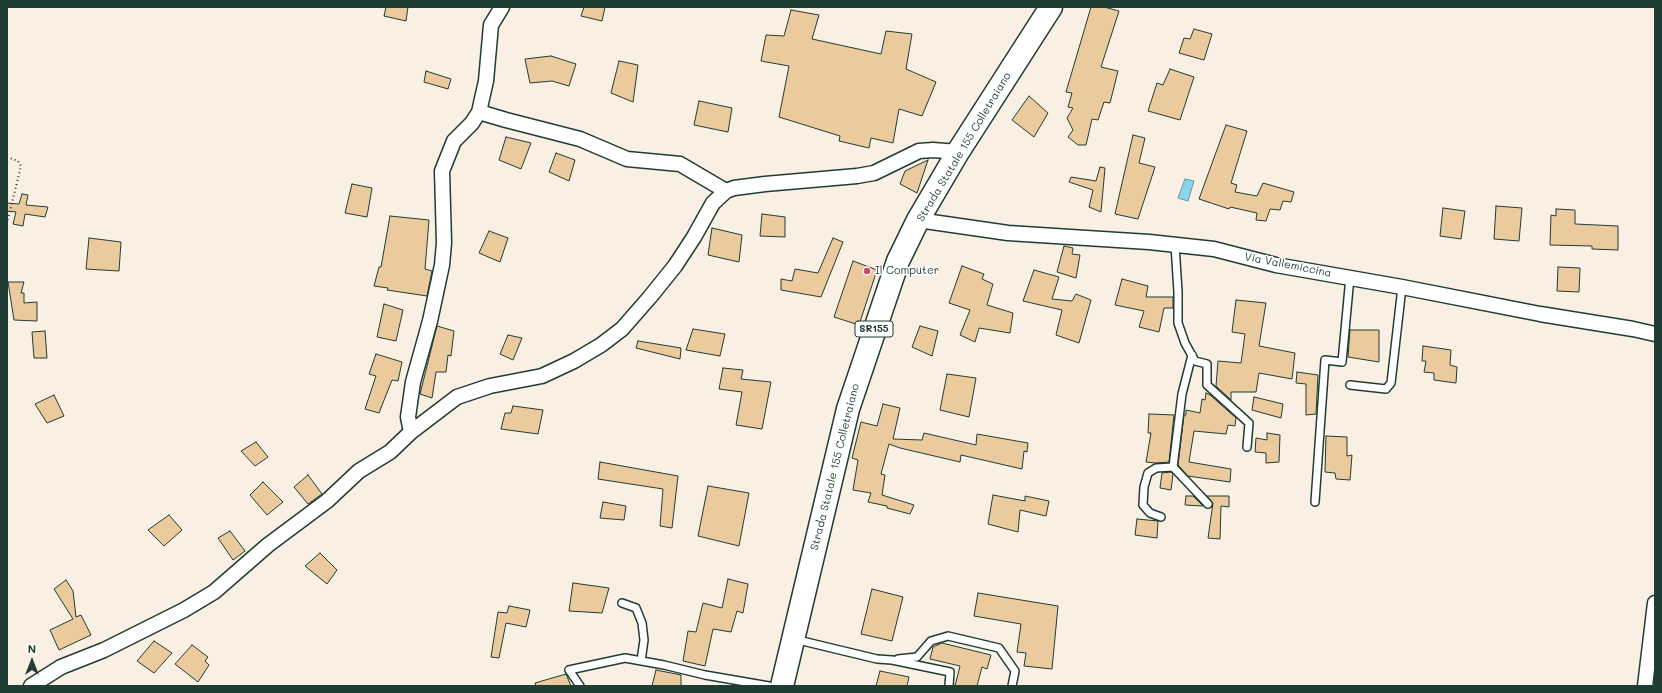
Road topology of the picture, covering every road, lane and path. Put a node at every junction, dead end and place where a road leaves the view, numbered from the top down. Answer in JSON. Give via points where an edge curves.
{"nodes":[{"id":1,"x":502,"y":7,"type":"edge"},
{"id":2,"x":1052,"y":7,"type":"edge"},
{"id":3,"x":479,"y":112,"type":"junction"},
{"id":4,"x":958,"y":152,"type":"junction"},
{"id":5,"x":7,"y":157,"type":"edge"},
{"id":6,"x":726,"y":191,"type":"junction"},
{"id":7,"x":918,"y":220,"type":"junction"},
{"id":8,"x":7,"y":223,"type":"edge"},
{"id":9,"x":1175,"y":245,"type":"junction"},
{"id":10,"x":1350,"y":277,"type":"junction"},
{"id":11,"x":1402,"y":286,"type":"junction"},
{"id":12,"x":1655,"y":334,"type":"edge"},
{"id":13,"x":1192,"y":355,"type":"junction"},
{"id":14,"x":1350,"y":385,"type":"dead end"},
{"id":15,"x":411,"y":432,"type":"junction"},
{"id":16,"x":1247,"y":447,"type":"dead end"},
{"id":17,"x":1174,"y":466,"type":"junction"},
{"id":18,"x":1314,"y":502,"type":"dead end"},
{"id":19,"x":1208,"y":504,"type":"dead end"},
{"id":20,"x":1161,"y":517,"type":"dead end"},
{"id":21,"x":622,"y":603,"type":"dead end"},
{"id":22,"x":1655,"y":603,"type":"edge"},
{"id":23,"x":792,"y":639,"type":"junction"},
{"id":24,"x":892,"y":660,"type":"junction"},
{"id":25,"x":641,"y":661,"type":"junction"},
{"id":26,"x":31,"y":686,"type":"edge"},
{"id":27,"x":580,"y":686,"type":"edge"},
{"id":28,"x":769,"y":686,"type":"edge"},
{"id":29,"x":782,"y":686,"type":"edge"},
{"id":30,"x":949,"y":686,"type":"edge"},
{"id":31,"x":1012,"y":686,"type":"edge"},
{"id":32,"x":1645,"y":686,"type":"edge"}],
"edges":[{"from":1,"to":3,"type":"street","via":[[491,25],[486,81]]},
{"from":2,"to":4,"type":"main road","name":"Strada Statale 155 Colletraiano","number":"SR155"},
{"from":3,"to":6,"type":"street","via":[[580,139],[627,159],[680,164]]},
{"from":3,"to":15,"type":"street","via":[[454,141],[442,171],[442,265],[413,382],[408,416]]},
{"from":4,"to":6,"type":"street","via":[[919,151],[874,173],[765,184]]},
{"from":4,"to":7,"type":"main road","name":"Strada Statale 155 Colletraiano","number":"SR155"},
{"from":5,"to":8,"type":"path","via":[[18,161],[21,166]]},
{"from":6,"to":15,"type":"street","via":[[713,203],[675,266],[622,329],[574,361],[542,376],[490,386],[457,397]]},
{"from":7,"to":9,"type":"street","name":"Via Vallemiccina","via":[[1008,233]]},
{"from":7,"to":23,"type":"main road","name":"Strada Statale 155 Colletraiano","number":"SR155","via":[[898,261],[848,409]]},
{"from":9,"to":10,"type":"street","name":"Via Vallemiccina","via":[[1214,249],[1276,265]]},
{"from":9,"to":13,"type":"lane","via":[[1178,323],[1185,344]]},
{"from":10,"to":11,"type":"street","name":"Via Vallemiccina"},
{"from":10,"to":18,"type":"lane","via":[[1342,362],[1325,360]]},
{"from":11,"to":12,"type":"street","name":"Via Vallemiccina"},
{"from":11,"to":14,"type":"lane","via":[[1391,383],[1386,389]]},
{"from":13,"to":16,"type":"lane","via":[[1195,361],[1208,364],[1207,385],[1249,423]]},
{"from":13,"to":17,"type":"lane","via":[[1182,394]]},
{"from":15,"to":26,"type":"street","via":[[390,452],[359,471],[327,501],[268,545],[214,592],[104,650],[61,667]]},
{"from":17,"to":19,"type":"lane"},
{"from":17,"to":20,"type":"lane","via":[[1156,468],[1148,473],[1144,487],[1143,505],[1150,513]]},
{"from":21,"to":25,"type":"lane","via":[[636,608],[642,623],[644,640]]},
{"from":22,"to":32,"type":"street"},
{"from":23,"to":24,"type":"lane","via":[[877,659]]},
{"from":23,"to":29,"type":"main road","name":"Strada Statale 155 Colletraiano","number":"SR155"},
{"from":24,"to":30,"type":"lane","via":[[950,672]]},
{"from":24,"to":31,"type":"lane","via":[[917,656],[931,641],[948,636],[999,648],[1015,671]]},
{"from":25,"to":27,"type":"lane","via":[[625,658],[569,670]]},
{"from":25,"to":28,"type":"lane"}]}
